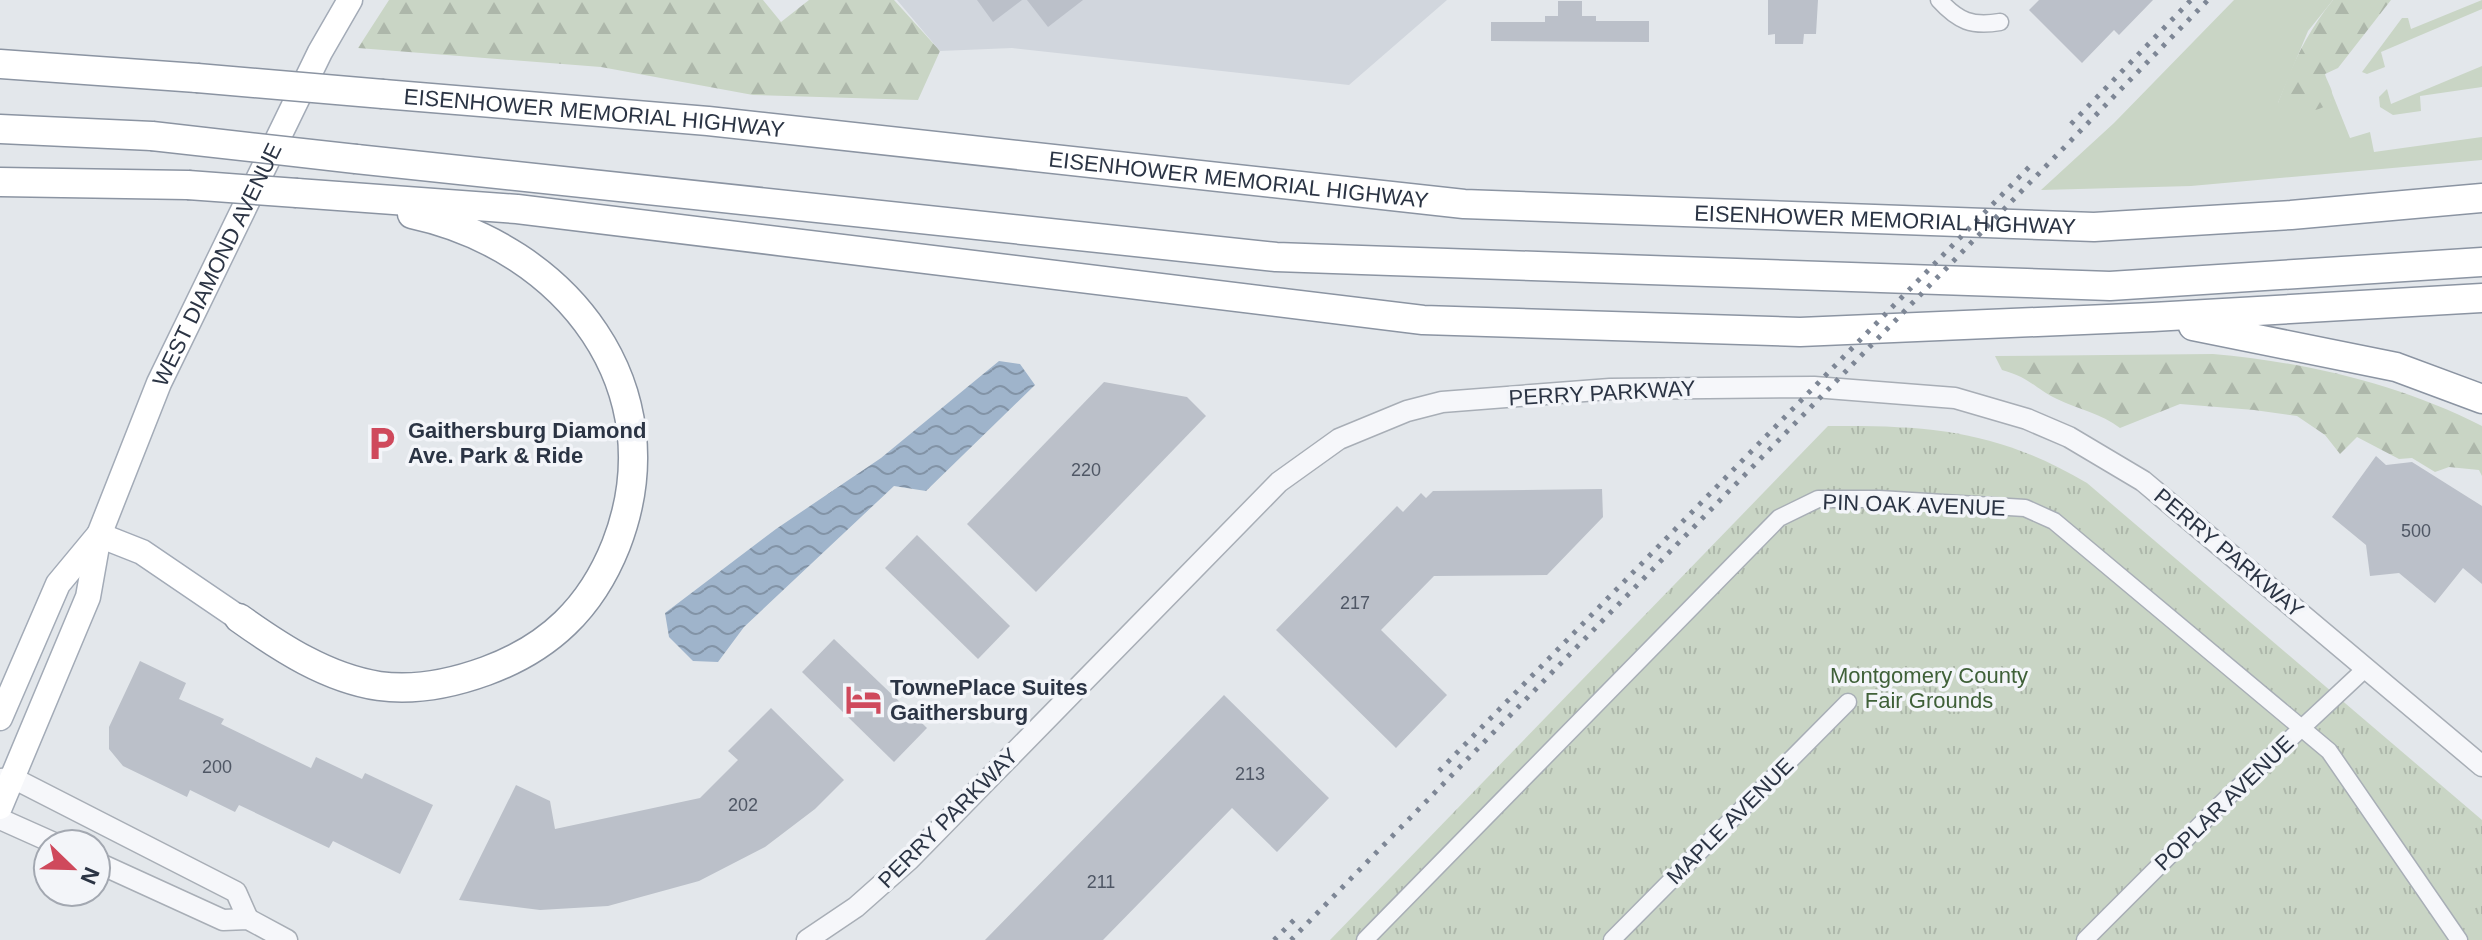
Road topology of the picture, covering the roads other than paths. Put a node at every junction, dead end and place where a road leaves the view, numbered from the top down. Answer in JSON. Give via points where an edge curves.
{"nodes":[{"id":1,"x":350,"y":0,"type":"edge"},
{"id":2,"x":1939,"y":0,"type":"edge"},
{"id":3,"x":2000,"y":22,"type":"dead end"},
{"id":4,"x":0,"y":64,"type":"edge"},
{"id":5,"x":0,"y":129,"type":"edge"},
{"id":6,"x":0,"y":182,"type":"edge"},
{"id":7,"x":309,"y":194,"type":"junction"},
{"id":8,"x":2482,"y":198,"type":"edge"},
{"id":9,"x":2482,"y":262,"type":"edge"},
{"id":10,"x":2482,"y":298,"type":"edge"},
{"id":11,"x":2153,"y":317,"type":"junction"},
{"id":12,"x":2482,"y":399,"type":"edge"},
{"id":13,"x":99,"y":535,"type":"junction"},
{"id":14,"x":239,"y":618,"type":"joint"},
{"id":15,"x":2365,"y":669,"type":"junction"},
{"id":16,"x":1848,"y":702,"type":"dead end"},
{"id":17,"x":0,"y":718,"type":"edge"},
{"id":18,"x":2302,"y":728,"type":"junction"},
{"id":19,"x":2482,"y":766,"type":"edge"},
{"id":20,"x":7,"y":778,"type":"edge"},
{"id":21,"x":0,"y":807,"type":"edge"},
{"id":22,"x":0,"y":819,"type":"edge"},
{"id":23,"x":32,"y":833,"type":"edge"},
{"id":24,"x":112,"y":869,"type":"edge"},
{"id":25,"x":248,"y":919,"type":"junction"},
{"id":26,"x":287,"y":940,"type":"edge"},
{"id":27,"x":807,"y":940,"type":"edge"},
{"id":28,"x":1365,"y":940,"type":"edge"},
{"id":29,"x":1612,"y":940,"type":"edge"},
{"id":30,"x":2085,"y":940,"type":"edge"},
{"id":31,"x":2459,"y":940,"type":"edge"}],
"edges":[{"from":1,"to":13,"type":"main road","name":"WEST DIAMOND AVENUE","via":[[159,383]]},
{"from":2,"to":3,"type":"street","via":[[1964,22]]},
{"from":4,"to":8,"type":"highway","name":"EISENHOWER MEMORIAL HIGHWAY","bridge":true,"via":[[708,121],[1464,204],[2094,227]]},
{"from":5,"to":9,"type":"highway","bridge":true,"via":[[152,136],[1276,257],[2110,286]]},
{"from":6,"to":7,"type":"highway","bridge":true,"via":[[188,185]]},
{"from":7,"to":11,"type":"highway","via":[[517,209],[1423,320],[1800,332]]},
{"from":7,"to":14,"type":"highway","via":[[440,220],[530,263],[572,303],[607,349],[622,384],[634,452],[627,516],[604,574],[555,635],[532,652],[461,680],[379,686],[336,674],[293,654]]},
{"from":10,"to":11,"type":"highway"},
{"from":11,"to":12,"type":"highway","via":[[2396,367]]},
{"from":13,"to":14,"type":"main road","via":[[142,552]]},
{"from":13,"to":17,"type":"main road","name":"WEST DIAMOND AVENUE","via":[[58,584]]},
{"from":13,"to":20,"type":"main road","name":"WEST DIAMOND AVENUE","via":[[88,597]]},
{"from":15,"to":18,"type":"street","name":"POPLAR AVENUE"},
{"from":15,"to":19,"type":"street","name":"PERRY PARKWAY"},
{"from":15,"to":27,"type":"street","name":"PERRY PARKWAY","via":[[2143,481],[2069,437],[1955,398],[1814,387],[1610,389],[1442,402],[1339,439],[1279,482],[909,860],[856,907]]},
{"from":16,"to":29,"type":"street","name":"MAPLE AVENUE"},
{"from":18,"to":28,"type":"street","name":"PIN OAK AVENUE","via":[[2054,521],[2025,508],[1991,504],[1818,499],[1779,518]]},
{"from":18,"to":30,"type":"street","name":"POPLAR AVENUE"},
{"from":18,"to":31,"type":"street","name":"PIN OAK AVENUE","via":[[2329,751]]},
{"from":20,"to":21,"type":"main road","name":"WEST DIAMOND AVENUE"},
{"from":20,"to":25,"type":"street","via":[[236,892]]},
{"from":22,"to":23,"type":"street"},
{"from":24,"to":25,"type":"street","via":[[223,920]]},
{"from":25,"to":26,"type":"street"}]}
